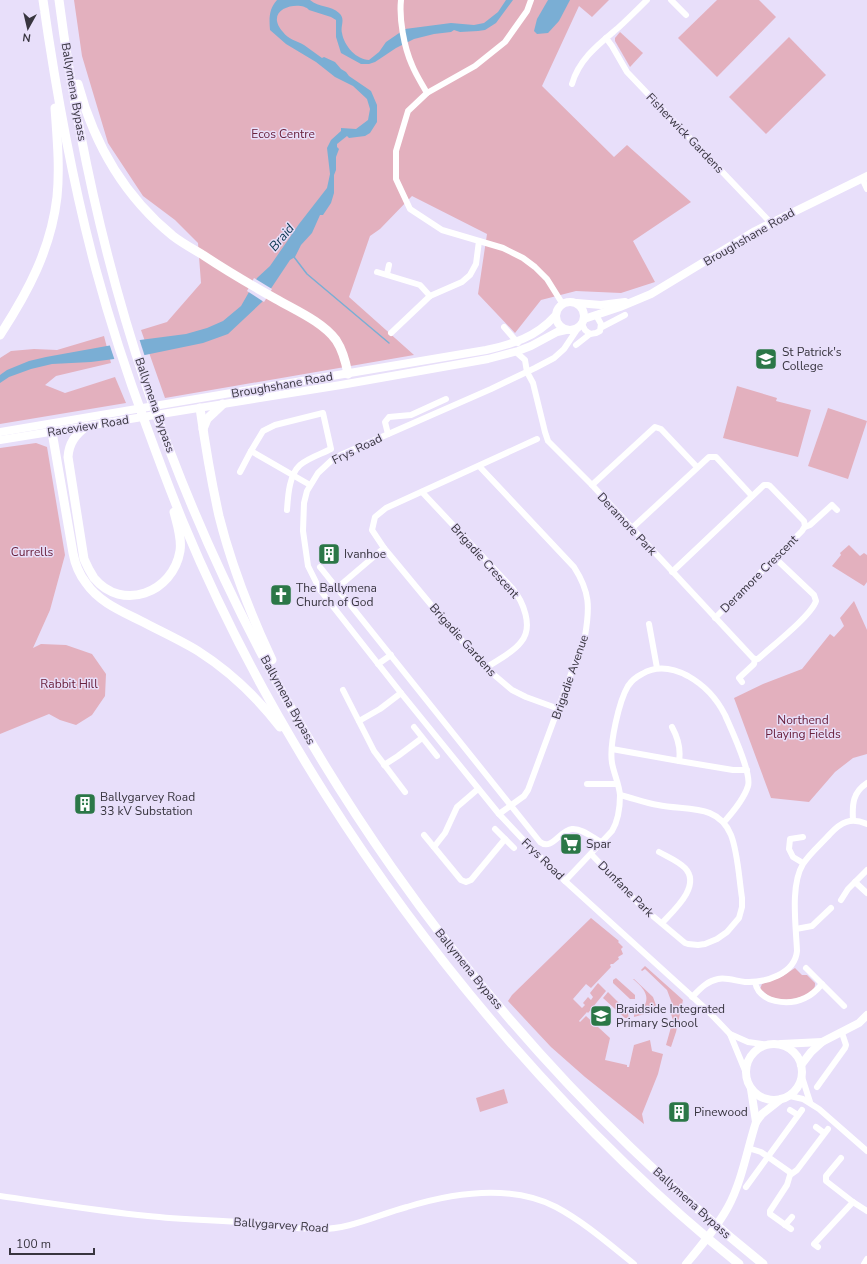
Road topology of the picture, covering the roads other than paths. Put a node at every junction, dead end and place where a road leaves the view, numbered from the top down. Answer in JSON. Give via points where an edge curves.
{"nodes":[{"id":1,"x":44,"y":0,"type":"edge"},
{"id":2,"x":59,"y":0,"type":"edge"},
{"id":3,"x":401,"y":0,"type":"edge"},
{"id":4,"x":531,"y":0,"type":"edge"},
{"id":5,"x":647,"y":0,"type":"edge"},
{"id":6,"x":671,"y":0,"type":"edge"},
{"id":7,"x":686,"y":16,"type":"dead end"},
{"id":8,"x":606,"y":38,"type":"junction"},
{"id":9,"x":65,"y":43,"type":"junction"},
{"id":10,"x":52,"y":57,"type":"junction"},
{"id":11,"x":572,"y":84,"type":"dead end"},
{"id":12,"x":427,"y":93,"type":"junction"},
{"id":13,"x":864,"y":177,"type":"edge"},
{"id":14,"x":867,"y":189,"type":"edge"},
{"id":15,"x":771,"y":222,"type":"junction"},
{"id":16,"x":479,"y":241,"type":"junction"},
{"id":17,"x":389,"y":265,"type":"dead end"},
{"id":18,"x":377,"y":272,"type":"dead end"},
{"id":19,"x":387,"y":274,"type":"junction"},
{"id":20,"x":430,"y":296,"type":"junction"},
{"id":21,"x":633,"y":301,"type":"junction"},
{"id":22,"x":577,"y":303,"type":"junction"},
{"id":23,"x":562,"y":304,"type":"junction"},
{"id":24,"x":596,"y":314,"type":"junction"},
{"id":25,"x":625,"y":314,"type":"dead end"},
{"id":26,"x":555,"y":316,"type":"junction"},
{"id":27,"x":581,"y":324,"type":"junction"},
{"id":28,"x":504,"y":327,"type":"dead end"},
{"id":29,"x":602,"y":327,"type":"junction"},
{"id":30,"x":567,"y":330,"type":"junction"},
{"id":31,"x":391,"y":333,"type":"dead end"},
{"id":32,"x":590,"y":334,"type":"junction"},
{"id":33,"x":0,"y":335,"type":"edge"},
{"id":34,"x":517,"y":342,"type":"junction"},
{"id":35,"x":569,"y":342,"type":"junction"},
{"id":36,"x":576,"y":345,"type":"dead end"},
{"id":37,"x":519,"y":351,"type":"junction"},
{"id":38,"x":528,"y":372,"type":"junction"},
{"id":39,"x":348,"y":374,"type":"junction"},
{"id":40,"x":341,"y":385,"type":"junction"},
{"id":41,"x":446,"y":399,"type":"dead end"},
{"id":42,"x":199,"y":403,"type":"junction"},
{"id":43,"x":223,"y":404,"type":"junction"},
{"id":44,"x":174,"y":407,"type":"junction"},
{"id":45,"x":87,"y":426,"type":"junction"},
{"id":46,"x":51,"y":428,"type":"junction"},
{"id":47,"x":203,"y":430,"type":"junction"},
{"id":48,"x":0,"y":432,"type":"edge"},
{"id":49,"x":388,"y":434,"type":"junction"},
{"id":50,"x":537,"y":439,"type":"dead end"},
{"id":51,"x":0,"y":440,"type":"edge"},
{"id":52,"x":251,"y":450,"type":"junction"},
{"id":53,"x":479,"y":466,"type":"junction"},
{"id":54,"x":697,"y":467,"type":"junction"},
{"id":55,"x":163,"y":471,"type":"junction"},
{"id":56,"x":240,"y":472,"type":"dead end"},
{"id":57,"x":294,"y":475,"type":"junction"},
{"id":58,"x":310,"y":485,"type":"junction"},
{"id":59,"x":592,"y":485,"type":"junction"},
{"id":60,"x":422,"y":492,"type":"junction"},
{"id":61,"x":752,"y":496,"type":"junction"},
{"id":62,"x":287,"y":510,"type":"dead end"},
{"id":63,"x":837,"y":510,"type":"dead end"},
{"id":64,"x":805,"y":526,"type":"junction"},
{"id":65,"x":631,"y":528,"type":"junction"},
{"id":66,"x":384,"y":548,"type":"junction"},
{"id":67,"x":774,"y":558,"type":"junction"},
{"id":68,"x":320,"y":567,"type":"dead end"},
{"id":69,"x":672,"y":572,"type":"junction"},
{"id":70,"x":337,"y":588,"type":"junction"},
{"id":71,"x":715,"y":618,"type":"junction"},
{"id":72,"x":649,"y":624,"type":"dead end"},
{"id":73,"x":390,"y":655,"type":"junction"},
{"id":74,"x":756,"y":660,"type":"junction"},
{"id":75,"x":378,"y":664,"type":"junction"},
{"id":76,"x":486,"y":668,"type":"junction"},
{"id":77,"x":657,"y":668,"type":"junction"},
{"id":78,"x":742,"y":682,"type":"dead end"},
{"id":79,"x":343,"y":690,"type":"dead end"},
{"id":80,"x":401,"y":693,"type":"junction"},
{"id":81,"x":559,"y":709,"type":"junction"},
{"id":82,"x":358,"y":721,"type":"junction"},
{"id":83,"x":299,"y":722,"type":"junction"},
{"id":84,"x":414,"y":727,"type":"dead end"},
{"id":85,"x":672,"y":727,"type":"dead end"},
{"id":86,"x":422,"y":738,"type":"junction"},
{"id":87,"x":612,"y":749,"type":"junction"},
{"id":88,"x":302,"y":756,"type":"junction"},
{"id":89,"x":437,"y":756,"type":"dead end"},
{"id":90,"x":679,"y":761,"type":"junction"},
{"id":91,"x":384,"y":765,"type":"junction"},
{"id":92,"x":747,"y":770,"type":"junction"},
{"id":93,"x":867,"y":783,"type":"edge"},
{"id":94,"x":587,"y":784,"type":"dead end"},
{"id":95,"x":618,"y":784,"type":"junction"},
{"id":96,"x":478,"y":789,"type":"junction"},
{"id":97,"x":404,"y":792,"type":"dead end"},
{"id":98,"x":620,"y":795,"type":"junction"},
{"id":99,"x":510,"y":806,"type":"junction"},
{"id":100,"x":499,"y":814,"type":"junction"},
{"id":101,"x":853,"y":820,"type":"junction"},
{"id":102,"x":724,"y":822,"type":"junction"},
{"id":103,"x":867,"y":824,"type":"edge"},
{"id":104,"x":495,"y":829,"type":"dead end"},
{"id":105,"x":424,"y":835,"type":"dead end"},
{"id":106,"x":803,"y":837,"type":"dead end"},
{"id":107,"x":506,"y":839,"type":"junction"},
{"id":108,"x":601,"y":842,"type":"junction"},
{"id":109,"x":434,"y":847,"type":"junction"},
{"id":110,"x":514,"y":848,"type":"dead end"},
{"id":111,"x":659,"y":852,"type":"dead end"},
{"id":112,"x":591,"y":854,"type":"junction"},
{"id":113,"x":803,"y":863,"type":"junction"},
{"id":114,"x":867,"y":870,"type":"edge"},
{"id":115,"x":565,"y":881,"type":"junction"},
{"id":116,"x":855,"y":882,"type":"junction"},
{"id":117,"x":867,"y":893,"type":"edge"},
{"id":118,"x":841,"y":900,"type":"dead end"},
{"id":119,"x":831,"y":908,"type":"dead end"},
{"id":120,"x":662,"y":923,"type":"junction"},
{"id":121,"x":796,"y":929,"type":"junction"},
{"id":122,"x":806,"y":968,"type":"dead end"},
{"id":123,"x":755,"y":982,"type":"junction"},
{"id":124,"x":822,"y":984,"type":"junction"},
{"id":125,"x":692,"y":997,"type":"junction"},
{"id":126,"x":844,"y":1006,"type":"dead end"},
{"id":127,"x":867,"y":1015,"type":"edge"},
{"id":128,"x":842,"y":1032,"type":"junction"},
{"id":129,"x":730,"y":1034,"type":"junction"},
{"id":130,"x":822,"y":1042,"type":"junction"},
{"id":131,"x":773,"y":1044,"type":"junction"},
{"id":132,"x":801,"y":1065,"type":"junction"},
{"id":133,"x":746,"y":1073,"type":"junction"},
{"id":134,"x":802,"y":1077,"type":"junction"},
{"id":135,"x":817,"y":1088,"type":"dead end"},
{"id":136,"x":751,"y":1089,"type":"junction"},
{"id":137,"x":790,"y":1096,"type":"junction"},
{"id":138,"x":781,"y":1100,"type":"junction"},
{"id":139,"x":810,"y":1102,"type":"junction"},
{"id":140,"x":790,"y":1110,"type":"dead end"},
{"id":141,"x":802,"y":1110,"type":"dead end"},
{"id":142,"x":798,"y":1115,"type":"junction"},
{"id":143,"x":756,"y":1122,"type":"junction"},
{"id":144,"x":816,"y":1127,"type":"dead end"},
{"id":145,"x":748,"y":1148,"type":"junction"},
{"id":146,"x":867,"y":1151,"type":"edge"},
{"id":147,"x":768,"y":1156,"type":"junction"},
{"id":148,"x":840,"y":1158,"type":"dead end"},
{"id":149,"x":791,"y":1174,"type":"junction"},
{"id":150,"x":746,"y":1187,"type":"dead end"},
{"id":151,"x":0,"y":1196,"type":"edge"},
{"id":152,"x":853,"y":1202,"type":"junction"},
{"id":153,"x":867,"y":1210,"type":"edge"},
{"id":154,"x":792,"y":1217,"type":"dead end"},
{"id":155,"x":785,"y":1225,"type":"junction"},
{"id":156,"x":791,"y":1229,"type":"dead end"},
{"id":157,"x":818,"y":1247,"type":"dead end"},
{"id":158,"x":867,"y":1259,"type":"edge"},
{"id":159,"x":634,"y":1264,"type":"edge"},
{"id":160,"x":686,"y":1264,"type":"edge"},
{"id":161,"x":739,"y":1264,"type":"edge"},
{"id":162,"x":763,"y":1264,"type":"edge"},
{"id":163,"x":864,"y":1264,"type":"edge"}],
"edges":[{"from":1,"to":10,"type":"highway","name":"Ballymena Bypass"},
{"from":2,"to":9,"type":"highway","name":"Ballymena Bypass"},
{"from":3,"to":12,"type":"street","via":[[401,21],[406,47],[411,64]]},
{"from":4,"to":12,"type":"street","via":[[527,11],[505,42],[475,66]]},
{"from":5,"to":8,"type":"street"},
{"from":6,"to":7,"type":"street"},
{"from":8,"to":11,"type":"street","via":[[582,62]]},
{"from":8,"to":15,"type":"street","name":"Fisherwick Gardens","via":[[627,72]]},
{"from":9,"to":39,"type":"highway","via":[[86,111],[102,151],[123,183],[151,216],[174,236],[317,324],[336,340]]},
{"from":9,"to":83,"type":"highway","name":"Ballymena Bypass","via":[[86,164],[113,274],[140,364],[169,447],[208,540],[231,591]]},
{"from":10,"to":33,"type":"highway","via":[[58,148],[57,198],[37,270]]},
{"from":10,"to":55,"type":"highway","name":"Ballymena Bypass","via":[[72,169],[96,269],[125,367]]},
{"from":12,"to":16,"type":"street","via":[[408,111],[396,151],[396,179],[410,209],[442,230]]},
{"from":13,"to":14,"type":"street"},
{"from":13,"to":15,"type":"main road","name":"Broughshane Road"},
{"from":15,"to":21,"type":"main road","name":"Broughshane Road","via":[[662,288]]},
{"from":16,"to":20,"type":"street","via":[[476,264],[470,275],[462,282]]},
{"from":16,"to":23,"type":"street","via":[[510,252],[532,264],[547,279]]},
{"from":17,"to":19,"type":"street"},
{"from":18,"to":19,"type":"street"},
{"from":19,"to":20,"type":"street","via":[[420,285]]},
{"from":20,"to":31,"type":"street"},
{"from":21,"to":22,"type":"main road","via":[[601,305]]},
{"from":21,"to":24,"type":"main road","name":"Broughshane Road","via":[[620,308]]},
{"from":22,"to":23,"type":"main road","via":[[570,301]]},
{"from":22,"to":27,"type":"main road","via":[[584,310]]},
{"from":23,"to":26,"type":"main road"},
{"from":24,"to":27,"type":"main road","name":"Broughshane Road"},
{"from":24,"to":29,"type":"street"},
{"from":25,"to":29,"type":"street"},
{"from":26,"to":30,"type":"main road","via":[[558,324]]},
{"from":26,"to":34,"type":"main road","name":"Broughshane Road","via":[[542,330]]},
{"from":27,"to":30,"type":"main road"},
{"from":27,"to":32,"type":"street"},
{"from":27,"to":35,"type":"street","name":"Frys Road"},
{"from":28,"to":34,"type":"street","name":"Deramore Park"},
{"from":29,"to":32,"type":"street","via":[[600,331]]},
{"from":30,"to":35,"type":"street"},
{"from":30,"to":37,"type":"main road","name":"Broughshane Road","via":[[557,332]]},
{"from":32,"to":36,"type":"street"},
{"from":34,"to":37,"type":"street","name":"Deramore Park"},
{"from":34,"to":39,"type":"main road","name":"Broughshane Road","via":[[486,350]]},
{"from":35,"to":38,"type":"street","name":"Frys Road","via":[[558,355]]},
{"from":37,"to":38,"type":"street","name":"Deramore Park"},
{"from":37,"to":40,"type":"main road","name":"Broughshane Road","via":[[473,362]]},
{"from":38,"to":49,"type":"street","name":"Frys Road"},
{"from":38,"to":59,"type":"street","name":"Deramore Park","via":[[547,439]]},
{"from":39,"to":40,"type":"main road","via":[[346,381]]},
{"from":39,"to":42,"type":"main road","name":"Broughshane Road"},
{"from":40,"to":43,"type":"main road","name":"Broughshane Road"},
{"from":41,"to":49,"type":"street","via":[[411,415],[389,418],[385,424]]},
{"from":42,"to":43,"type":"main road","name":"Broughshane Road"},
{"from":42,"to":44,"type":"main road","name":"Broughshane Road"},
{"from":42,"to":47,"type":"highway"},
{"from":43,"to":47,"type":"highway","via":[[208,419]]},
{"from":44,"to":45,"type":"main road","name":"Raceview Road","via":[[126,420]]},
{"from":44,"to":46,"type":"main road","name":"Broughshane Road","via":[[122,412]]},
{"from":45,"to":46,"type":"main road","name":"Raceview Road"},
{"from":45,"to":55,"type":"highway","via":[[72,440],[68,457],[69,472],[84,559],[95,579],[114,592],[136,595],[147,593],[168,579],[178,562],[180,538]]},
{"from":46,"to":48,"type":"main road","name":"Broughshane Road"},
{"from":46,"to":51,"type":"main road","name":"Raceview Road"},
{"from":46,"to":88,"type":"highway","via":[[73,553],[86,584],[115,608],[197,650],[234,676],[261,703]]},
{"from":47,"to":83,"type":"highway","via":[[220,518],[233,562],[263,641]]},
{"from":49,"to":58,"type":"street","name":"Frys Road","via":[[334,458]]},
{"from":50,"to":53,"type":"street","name":"Brigadie Gardens"},
{"from":52,"to":56,"type":"street"},
{"from":52,"to":57,"type":"street"},
{"from":52,"to":57,"type":"street","via":[[263,431],[296,419],[323,413],[331,449],[298,466]]},
{"from":53,"to":60,"type":"street","name":"Brigadie Gardens"},
{"from":53,"to":81,"type":"street","name":"Brigadie Avenue","via":[[574,567],[588,597],[586,636]]},
{"from":54,"to":59,"type":"street","via":[[661,429],[655,427]]},
{"from":54,"to":61,"type":"street","via":[[707,458],[716,457]]},
{"from":54,"to":65,"type":"street"},
{"from":55,"to":88,"type":"highway","name":"Ballymena Bypass","via":[[232,628]]},
{"from":57,"to":58,"type":"street"},
{"from":57,"to":62,"type":"street"},
{"from":58,"to":75,"type":"street","name":"Frys Road","via":[[304,503],[303,520],[308,566],[320,590]]},
{"from":59,"to":65,"type":"street","name":"Deramore Park"},
{"from":60,"to":66,"type":"street","name":"Brigadie Gardens","via":[[386,508],[375,517],[373,531]]},
{"from":60,"to":76,"type":"street","name":"Brigadie Crescent","via":[[512,588],[524,608],[526,628],[522,640],[515,648]]},
{"from":61,"to":64,"type":"street","name":"Deramore Crescent","via":[[762,486],[769,485],[804,521]]},
{"from":61,"to":69,"type":"street","name":"Deramore Crescent"},
{"from":63,"to":64,"type":"street","via":[[832,505],[810,525]]},
{"from":64,"to":67,"type":"street","name":"Deramore Crescent"},
{"from":65,"to":69,"type":"street","name":"Deramore Park"},
{"from":66,"to":70,"type":"street"},
{"from":66,"to":76,"type":"street","name":"Brigadie Gardens"},
{"from":67,"to":71,"type":"street","name":"Deramore Crescent"},
{"from":67,"to":74,"type":"street","via":[[814,595],[816,601],[796,626]]},
{"from":68,"to":70,"type":"street","name":"Frys Road"},
{"from":69,"to":71,"type":"street","name":"Deramore Park"},
{"from":70,"to":73,"type":"street","name":"Frys Road"},
{"from":71,"to":74,"type":"street","name":"Deramore Park"},
{"from":72,"to":77,"type":"street"},
{"from":73,"to":75,"type":"street"},
{"from":73,"to":99,"type":"street","name":"Frys Road"},
{"from":74,"to":78,"type":"street","via":[[739,678]]},
{"from":75,"to":80,"type":"street","name":"Frys Road"},
{"from":76,"to":81,"type":"street","name":"Brigadie Gardens","via":[[512,690]]},
{"from":77,"to":87,"type":"street","name":"Dunfane Park","via":[[634,678],[627,688],[614,731]]},
{"from":77,"to":92,"type":"street","via":[[671,669],[689,677],[717,701]]},
{"from":79,"to":82,"type":"street"},
{"from":80,"to":82,"type":"street"},
{"from":80,"to":96,"type":"street","name":"Frys Road"},
{"from":81,"to":99,"type":"street","name":"Brigadie Avenue","via":[[528,791]]},
{"from":82,"to":91,"type":"street"},
{"from":83,"to":162,"type":"highway","name":"Ballymena Bypass","via":[[376,844],[426,915],[532,1046],[604,1122],[660,1175],[732,1240]]},
{"from":84,"to":86,"type":"street"},
{"from":85,"to":90,"type":"street","via":[[678,743]]},
{"from":86,"to":89,"type":"street"},
{"from":86,"to":91,"type":"street"},
{"from":87,"to":90,"type":"street"},
{"from":87,"to":95,"type":"street","name":"Dunfane Park","via":[[612,763]]},
{"from":88,"to":161,"type":"highway","name":"Ballymena Bypass","via":[[372,865],[444,963],[484,1012],[596,1135],[644,1181]]},
{"from":90,"to":92,"type":"street"},
{"from":91,"to":97,"type":"street"},
{"from":92,"to":102,"type":"street","via":[[748,787]]},
{"from":93,"to":101,"type":"street","via":[[855,795]]},
{"from":94,"to":95,"type":"street"},
{"from":95,"to":98,"type":"street","name":"Dunfane Park"},
{"from":96,"to":100,"type":"street","name":"Frys Road"},
{"from":96,"to":109,"type":"street","via":[[457,807],[446,832]]},
{"from":98,"to":102,"type":"street","via":[[658,806],[706,811]]},
{"from":98,"to":108,"type":"street","name":"Dunfane Park","via":[[615,826]]},
{"from":99,"to":100,"type":"street","name":"Brigadie Avenue"},
{"from":99,"to":108,"type":"street","name":"Frys Road","via":[[544,845],[573,829]]},
{"from":100,"to":115,"type":"street","name":"Frys Road"},
{"from":101,"to":103,"type":"street"},
{"from":101,"to":113,"type":"street","via":[[845,821],[835,828]]},
{"from":102,"to":120,"type":"street","name":"Dunfane Park","via":[[733,842],[739,875],[742,903],[738,920],[720,937],[698,945],[685,943]]},
{"from":104,"to":107,"type":"street"},
{"from":105,"to":109,"type":"street"},
{"from":106,"to":113,"type":"street","via":[[790,839],[789,847],[793,857]]},
{"from":107,"to":109,"type":"street","via":[[468,882],[461,880]]},
{"from":107,"to":110,"type":"street"},
{"from":108,"to":112,"type":"street","name":"Dunfane Park"},
{"from":111,"to":120,"type":"street","name":"Dunfane Park","via":[[685,868],[689,879],[687,894]]},
{"from":112,"to":115,"type":"street","name":"Dunfane Park"},
{"from":112,"to":120,"type":"street","name":"Dunfane Park","via":[[628,894]]},
{"from":113,"to":121,"type":"street","via":[[795,888]]},
{"from":114,"to":116,"type":"street"},
{"from":115,"to":125,"type":"street","name":"Frys Road"},
{"from":116,"to":117,"type":"street"},
{"from":116,"to":118,"type":"street"},
{"from":119,"to":121,"type":"street","via":[[812,926]]},
{"from":121,"to":123,"type":"street","via":[[796,953],[792,964],[776,975]]},
{"from":122,"to":124,"type":"street"},
{"from":123,"to":124,"type":"street","via":[[763,996],[782,1002],[805,998]]},
{"from":123,"to":125,"type":"street","via":[[716,979],[703,986]]},
{"from":124,"to":126,"type":"street"},
{"from":125,"to":129,"type":"street","name":"Frys Road"},
{"from":127,"to":128,"type":"main road","via":[[859,1023]]},
{"from":128,"to":130,"type":"main road"},
{"from":128,"to":135,"type":"street","via":[[845,1048]]},
{"from":129,"to":131,"type":"street","name":"Frys Road","via":[[748,1042]]},
{"from":129,"to":133,"type":"street","name":"Frys Road"},
{"from":130,"to":131,"type":"main road"},
{"from":130,"to":132,"type":"main road"},
{"from":131,"to":132,"type":"main road","via":[[785,1046],[792,1051]]},
{"from":131,"to":133,"type":"main road","via":[[762,1047],[752,1055]]},
{"from":132,"to":134,"type":"main road"},
{"from":133,"to":136,"type":"main road"},
{"from":134,"to":137,"type":"main road"},
{"from":134,"to":139,"type":"street"},
{"from":136,"to":138,"type":"main road","via":[[764,1098]]},
{"from":136,"to":143,"type":"main road"},
{"from":137,"to":138,"type":"main road"},
{"from":137,"to":139,"type":"street"},
{"from":138,"to":143,"type":"main road","via":[[762,1114]]},
{"from":139,"to":146,"type":"street"},
{"from":140,"to":142,"type":"street"},
{"from":141,"to":142,"type":"street"},
{"from":142,"to":147,"type":"street"},
{"from":143,"to":145,"type":"main road"},
{"from":144,"to":149,"type":"street","via":[[826,1131],[797,1170]]},
{"from":145,"to":147,"type":"street"},
{"from":145,"to":160,"type":"main road","via":[[728,1206]]},
{"from":147,"to":149,"type":"street"},
{"from":147,"to":150,"type":"street"},
{"from":148,"to":152,"type":"street","via":[[826,1176],[826,1181]]},
{"from":149,"to":155,"type":"street","via":[[770,1211],[770,1214]]},
{"from":151,"to":159,"type":"street","name":"Ballygarvey Road","via":[[149,1216],[316,1229],[352,1225],[406,1207],[449,1197],[489,1193],[511,1194],[555,1207]]},
{"from":152,"to":153,"type":"street"},
{"from":152,"to":157,"type":"street","via":[[814,1244]]},
{"from":154,"to":155,"type":"street"},
{"from":155,"to":156,"type":"street"},
{"from":158,"to":163,"type":"street"}]}
